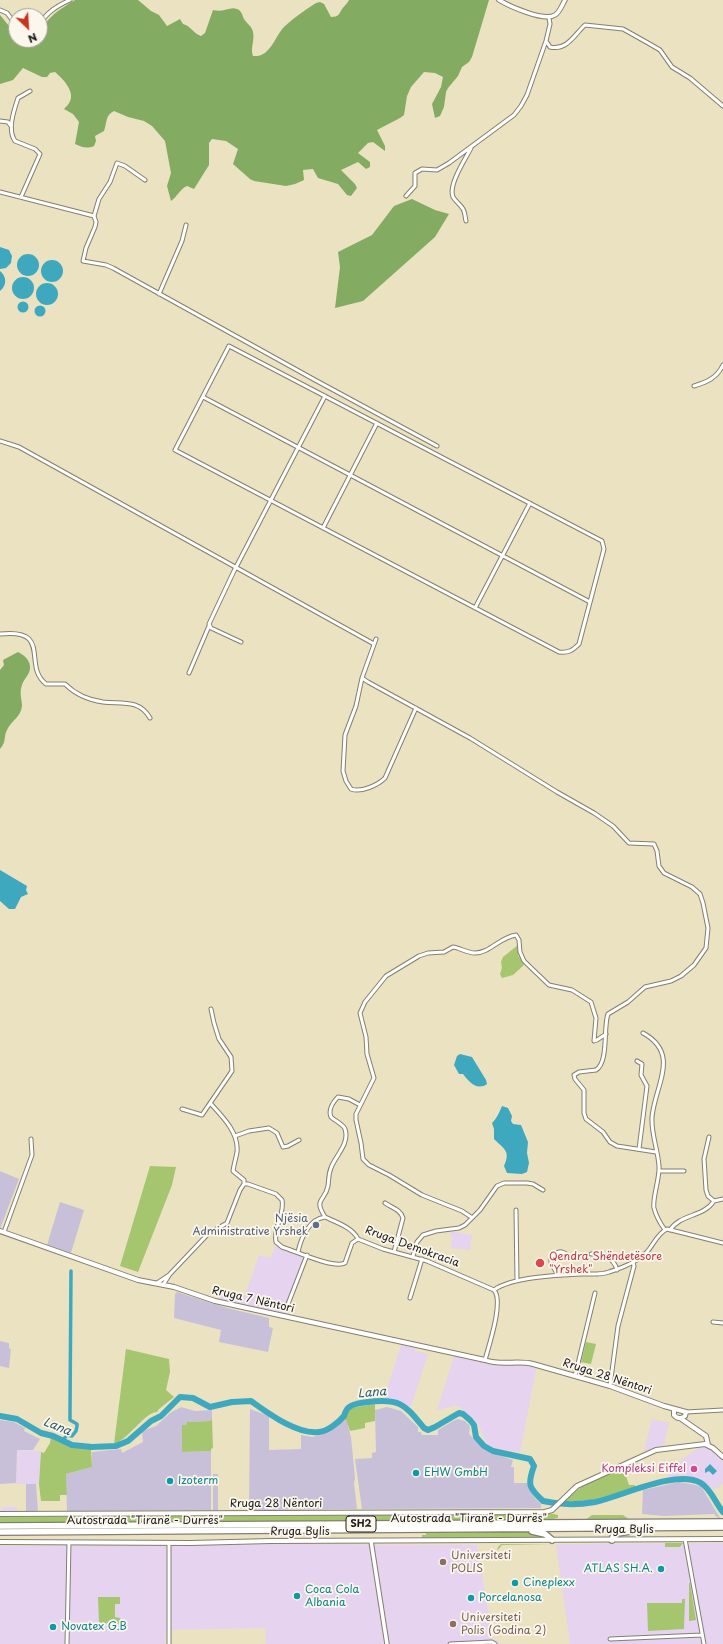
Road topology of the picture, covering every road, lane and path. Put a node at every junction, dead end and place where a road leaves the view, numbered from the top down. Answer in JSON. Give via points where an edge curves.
{"nodes":[{"id":1,"x":70,"y":0,"type":"edge"},
{"id":2,"x":499,"y":0,"type":"edge"},
{"id":3,"x":565,"y":0,"type":"edge"},
{"id":4,"x":48,"y":13,"type":"edge"},
{"id":5,"x":549,"y":18,"type":"junction"},
{"id":6,"x":546,"y":41,"type":"junction"},
{"id":7,"x":30,"y":91,"type":"dead end"},
{"id":8,"x":723,"y":106,"type":"edge"},
{"id":9,"x":0,"y":121,"type":"edge"},
{"id":10,"x":11,"y":126,"type":"junction"},
{"id":11,"x":472,"y":147,"type":"junction"},
{"id":12,"x":145,"y":180,"type":"dead end"},
{"id":13,"x":0,"y":192,"type":"edge"},
{"id":14,"x":406,"y":196,"type":"dead end"},
{"id":15,"x":21,"y":197,"type":"junction"},
{"id":16,"x":94,"y":216,"type":"junction"},
{"id":17,"x":466,"y":221,"type":"dead end"},
{"id":18,"x":186,"y":225,"type":"dead end"},
{"id":19,"x":159,"y":294,"type":"junction"},
{"id":20,"x":723,"y":365,"type":"edge"},
{"id":21,"x":694,"y":386,"type":"dead end"},
{"id":22,"x":325,"y":396,"type":"junction"},
{"id":23,"x":203,"y":397,"type":"junction"},
{"id":24,"x":377,"y":423,"type":"junction"},
{"id":25,"x":0,"y":441,"type":"edge"},
{"id":26,"x":437,"y":446,"type":"dead end"},
{"id":27,"x":298,"y":448,"type":"junction"},
{"id":28,"x":350,"y":475,"type":"junction"},
{"id":29,"x":270,"y":501,"type":"junction"},
{"id":30,"x":530,"y":503,"type":"junction"},
{"id":31,"x":323,"y":528,"type":"junction"},
{"id":32,"x":502,"y":556,"type":"junction"},
{"id":33,"x":236,"y":568,"type":"junction"},
{"id":34,"x":590,"y":602,"type":"junction"},
{"id":35,"x":475,"y":608,"type":"junction"},
{"id":36,"x":209,"y":626,"type":"junction"},
{"id":37,"x":0,"y":634,"type":"edge"},
{"id":38,"x":376,"y":639,"type":"dead end"},
{"id":39,"x":241,"y":642,"type":"dead end"},
{"id":40,"x":374,"y":644,"type":"junction"},
{"id":41,"x":189,"y":673,"type":"dead end"},
{"id":42,"x":362,"y":678,"type":"junction"},
{"id":43,"x":416,"y":708,"type":"junction"},
{"id":44,"x":150,"y":718,"type":"dead end"},
{"id":45,"x":211,"y":1010,"type":"dead end"},
{"id":46,"x":643,"y":1033,"type":"dead end"},
{"id":47,"x":606,"y":1034,"type":"junction"},
{"id":48,"x":637,"y":1061,"type":"dead end"},
{"id":49,"x":211,"y":1104,"type":"junction"},
{"id":50,"x":360,"y":1105,"type":"junction"},
{"id":51,"x":182,"y":1109,"type":"dead end"},
{"id":52,"x":235,"y":1136,"type":"junction"},
{"id":53,"x":709,"y":1137,"type":"dead end"},
{"id":54,"x":31,"y":1139,"type":"dead end"},
{"id":55,"x":299,"y":1140,"type":"dead end"},
{"id":56,"x":639,"y":1149,"type":"junction"},
{"id":57,"x":656,"y":1152,"type":"junction"},
{"id":58,"x":659,"y":1171,"type":"junction"},
{"id":59,"x":684,"y":1171,"type":"dead end"},
{"id":60,"x":244,"y":1184,"type":"junction"},
{"id":61,"x":543,"y":1190,"type":"dead end"},
{"id":62,"x":723,"y":1199,"type":"edge"},
{"id":63,"x":714,"y":1201,"type":"junction"},
{"id":64,"x":385,"y":1204,"type":"dead end"},
{"id":65,"x":516,"y":1210,"type":"dead end"},
{"id":66,"x":325,"y":1217,"type":"junction"},
{"id":67,"x":472,"y":1217,"type":"junction"},
{"id":68,"x":665,"y":1230,"type":"junction"},
{"id":69,"x":670,"y":1230,"type":"junction"},
{"id":70,"x":2,"y":1231,"type":"edge"},
{"id":71,"x":358,"y":1239,"type":"junction"},
{"id":72,"x":723,"y":1243,"type":"edge"},
{"id":73,"x":298,"y":1252,"type":"junction"},
{"id":74,"x":394,"y":1252,"type":"junction"},
{"id":75,"x":591,"y":1254,"type":"dead end"},
{"id":76,"x":307,"y":1255,"type":"junction"},
{"id":77,"x":413,"y":1256,"type":"junction"},
{"id":78,"x":569,"y":1256,"type":"dead end"},
{"id":79,"x":422,"y":1259,"type":"junction"},
{"id":80,"x":633,"y":1262,"type":"junction"},
{"id":81,"x":617,"y":1270,"type":"junction"},
{"id":82,"x":170,"y":1274,"type":"junction"},
{"id":83,"x":558,"y":1275,"type":"junction"},
{"id":84,"x":517,"y":1281,"type":"junction"},
{"id":85,"x":157,"y":1284,"type":"junction"},
{"id":86,"x":163,"y":1285,"type":"junction"},
{"id":87,"x":494,"y":1290,"type":"junction"},
{"id":88,"x":595,"y":1293,"type":"dead end"},
{"id":89,"x":410,"y":1298,"type":"dead end"},
{"id":90,"x":288,"y":1304,"type":"dead end"},
{"id":91,"x":713,"y":1322,"type":"dead end"},
{"id":92,"x":723,"y":1323,"type":"edge"},
{"id":93,"x":485,"y":1360,"type":"junction"},
{"id":94,"x":575,"y":1376,"type":"junction"},
{"id":95,"x":610,"y":1386,"type":"junction"},
{"id":96,"x":674,"y":1409,"type":"junction"},
{"id":97,"x":723,"y":1410,"type":"edge"},
{"id":98,"x":684,"y":1416,"type":"junction"},
{"id":99,"x":708,"y":1445,"type":"junction"},
{"id":100,"x":723,"y":1456,"type":"edge"},
{"id":101,"x":0,"y":1514,"type":"edge"},
{"id":102,"x":722,"y":1524,"type":"edge"},
{"id":103,"x":0,"y":1526,"type":"edge"},
{"id":104,"x":663,"y":1528,"type":"junction"},
{"id":105,"x":452,"y":1529,"type":"junction"},
{"id":106,"x":0,"y":1532,"type":"edge"},
{"id":107,"x":685,"y":1539,"type":"junction"},
{"id":108,"x":723,"y":1539,"type":"edge"},
{"id":109,"x":552,"y":1540,"type":"junction"},
{"id":110,"x":612,"y":1540,"type":"junction"},
{"id":111,"x":371,"y":1541,"type":"junction"},
{"id":112,"x":0,"y":1542,"type":"edge"},
{"id":113,"x":69,"y":1542,"type":"junction"},
{"id":114,"x":169,"y":1542,"type":"junction"},
{"id":115,"x":702,"y":1635,"type":"junction"},
{"id":116,"x":610,"y":1639,"type":"dead end"},
{"id":117,"x":67,"y":1644,"type":"edge"},
{"id":118,"x":169,"y":1644,"type":"edge"},
{"id":119,"x":387,"y":1644,"type":"edge"},
{"id":120,"x":450,"y":1644,"type":"edge"},
{"id":121,"x":495,"y":1644,"type":"edge"},
{"id":122,"x":704,"y":1644,"type":"edge"}],
"edges":[{"from":1,"to":4,"type":"street"},
{"from":2,"to":5,"type":"street"},
{"from":3,"to":5,"type":"street","via":[[559,12]]},
{"from":5,"to":6,"type":"street"},
{"from":6,"to":8,"type":"street","via":[[550,47],[561,46],[572,40],[585,25],[623,30],[660,50],[672,67],[690,78]]},
{"from":6,"to":11,"type":"street","via":[[521,106],[509,119]]},
{"from":7,"to":10,"type":"street","via":[[18,98]]},
{"from":9,"to":10,"type":"street","via":[[8,122]]},
{"from":10,"to":15,"type":"street","via":[[15,141],[35,149],[40,154]]},
{"from":11,"to":14,"type":"street","via":[[437,170],[417,171],[415,186]]},
{"from":11,"to":17,"type":"street","via":[[453,182],[452,190],[453,196],[464,211]]},
{"from":12,"to":16,"type":"street","via":[[118,163],[112,179],[99,198]]},
{"from":13,"to":15,"type":"street"},
{"from":15,"to":16,"type":"street"},
{"from":16,"to":19,"type":"street","via":[[95,227],[83,262],[106,265]]},
{"from":18,"to":19,"type":"street","via":[[182,241]]},
{"from":19,"to":26,"type":"street"},
{"from":20,"to":21,"type":"street","via":[[711,380]]},
{"from":22,"to":23,"type":"street","via":[[229,346]]},
{"from":22,"to":24,"type":"street"},
{"from":22,"to":27,"type":"street"},
{"from":23,"to":27,"type":"street"},
{"from":23,"to":29,"type":"street","via":[[175,450]]},
{"from":24,"to":28,"type":"street"},
{"from":24,"to":30,"type":"street"},
{"from":25,"to":33,"type":"street","via":[[19,448]]},
{"from":27,"to":28,"type":"street"},
{"from":27,"to":29,"type":"street"},
{"from":28,"to":31,"type":"street"},
{"from":28,"to":32,"type":"street"},
{"from":29,"to":31,"type":"street"},
{"from":29,"to":33,"type":"street"},
{"from":30,"to":32,"type":"street"},
{"from":30,"to":34,"type":"street","via":[[604,543]]},
{"from":31,"to":35,"type":"street"},
{"from":32,"to":34,"type":"street"},
{"from":32,"to":35,"type":"street"},
{"from":33,"to":36,"type":"street"},
{"from":33,"to":40,"type":"street"},
{"from":34,"to":35,"type":"street","via":[[579,644],[567,653],[559,652]]},
{"from":36,"to":39,"type":"street"},
{"from":36,"to":41,"type":"street"},
{"from":37,"to":44,"type":"street","via":[[19,634],[27,637],[34,647],[37,673],[46,684],[65,684],[76,694],[102,702],[137,705]]},
{"from":38,"to":40,"type":"street"},
{"from":40,"to":42,"type":"street"},
{"from":42,"to":43,"type":"street"},
{"from":42,"to":43,"type":"street","via":[[356,706],[345,735],[342,762],[344,776],[351,789],[368,788],[385,778]]},
{"from":43,"to":47,"type":"street","via":[[594,813],[614,826],[629,843],[654,844],[659,866],[664,873],[692,887],[700,894],[708,928],[706,948],[702,954],[689,970],[678,978],[645,987],[628,1002],[610,1012],[606,1019]]},
{"from":45,"to":49,"type":"street","via":[[219,1039],[231,1057],[232,1071]]},
{"from":46,"to":57,"type":"street","via":[[658,1043],[664,1063],[652,1114]]},
{"from":47,"to":50,"type":"street","via":[[594,1041],[596,1018],[592,1002],[572,990],[549,985],[524,961],[516,935],[480,952],[469,952],[453,947],[444,952],[428,953],[386,976],[361,1009],[367,1054],[374,1078]]},
{"from":47,"to":56,"type":"street","via":[[599,1067],[596,1070],[575,1073],[573,1077],[584,1090],[586,1118],[613,1144]]},
{"from":48,"to":56,"type":"street","via":[[642,1064],[641,1075],[647,1086]]},
{"from":49,"to":51,"type":"street","via":[[202,1115]]},
{"from":49,"to":52,"type":"street"},
{"from":50,"to":66,"type":"street","via":[[338,1097],[331,1108],[331,1117],[344,1127],[345,1134],[343,1148],[328,1174],[328,1187],[320,1202]]},
{"from":50,"to":67,"type":"street","via":[[356,1120],[364,1162],[422,1195]]},
{"from":52,"to":55,"type":"street","via":[[269,1128],[277,1133],[283,1147]]},
{"from":52,"to":60,"type":"street","via":[[237,1151],[233,1171],[244,1180]]},
{"from":53,"to":63,"type":"street","via":[[704,1159],[706,1190]]},
{"from":54,"to":70,"type":"street","via":[[32,1155]]},
{"from":56,"to":57,"type":"street"},
{"from":57,"to":58,"type":"street"},
{"from":58,"to":59,"type":"street"},
{"from":58,"to":68,"type":"street","via":[[654,1206]]},
{"from":60,"to":73,"type":"street","via":[[254,1186],[282,1200],[275,1233],[276,1242]]},
{"from":60,"to":82,"type":"street","via":[[226,1223],[208,1234]]},
{"from":61,"to":67,"type":"street","via":[[533,1184],[504,1183],[497,1186]]},
{"from":62,"to":63,"type":"street"},
{"from":63,"to":69,"type":"street","via":[[707,1209],[675,1224]]},
{"from":64,"to":74,"type":"street","via":[[395,1208],[403,1218]]},
{"from":65,"to":84,"type":"street"},
{"from":66,"to":71,"type":"street","name":"Rruga Demokracia","via":[[349,1229]]},
{"from":66,"to":73,"type":"street","via":[[310,1224]]},
{"from":67,"to":77,"type":"street","via":[[463,1226],[423,1235],[417,1242]]},
{"from":68,"to":69,"type":"street"},
{"from":68,"to":80,"type":"street","via":[[646,1254]]},
{"from":69,"to":72,"type":"street"},
{"from":70,"to":85,"type":"main road","name":"Rruga 7 Nëntori","via":[[138,1280]]},
{"from":71,"to":74,"type":"street","name":"Rruga Demokracia"},
{"from":71,"to":76,"type":"street","via":[[352,1243],[344,1264],[333,1264]]},
{"from":73,"to":76,"type":"street"},
{"from":74,"to":77,"type":"street","name":"Rruga Demokracia"},
{"from":75,"to":81,"type":"street","via":[[610,1258]]},
{"from":76,"to":90,"type":"street"},
{"from":77,"to":79,"type":"street","name":"Rruga Demokracia"},
{"from":78,"to":83,"type":"street","via":[[561,1251],[551,1259]]},
{"from":79,"to":87,"type":"street","name":"Rruga Demokracia"},
{"from":79,"to":89,"type":"street"},
{"from":80,"to":81,"type":"street"},
{"from":80,"to":95,"type":"street","via":[[618,1326]]},
{"from":81,"to":83,"type":"street"},
{"from":82,"to":85,"type":"street"},
{"from":82,"to":86,"type":"street"},
{"from":83,"to":84,"type":"street"},
{"from":84,"to":87,"type":"street"},
{"from":85,"to":86,"type":"main road","name":"Rruga 7 Nëntori"},
{"from":86,"to":93,"type":"main road","name":"Rruga 7 Nëntori","via":[[228,1305]]},
{"from":87,"to":93,"type":"street","via":[[497,1305]]},
{"from":88,"to":94,"type":"street"},
{"from":91,"to":92,"type":"street"},
{"from":93,"to":94,"type":"main road","name":"Rruga 28 Nëntori","via":[[498,1363],[526,1362]]},
{"from":94,"to":95,"type":"main road","name":"Rruga 28 Nëntori"},
{"from":95,"to":96,"type":"main road","name":"Rruga 28 Nëntori"},
{"from":96,"to":98,"type":"main road","name":"Rruga 28 Nëntori"},
{"from":96,"to":98,"type":"main road","via":[[675,1417]]},
{"from":97,"to":98,"type":"street","name":"Rruga 28 Nëntori"},
{"from":98,"to":99,"type":"main road","via":[[689,1425],[706,1436]]},
{"from":99,"to":100,"type":"main road"},
{"from":99,"to":101,"type":"main road","name":"Rruga 28 Nëntori","via":[[656,1450],[584,1482],[552,1510],[545,1512]]},
{"from":102,"to":103,"type":"highway","name":"Autostrada \"Tiranë - Durrës\"","number":"SH2"},
{"from":102,"to":104,"type":"highway","name":"Autostrada \"Tiranë - Durrës\"","number":"SH2"},
{"from":104,"to":105,"type":"highway","name":"Autostrada \"Tiranë - Durrës\"","number":"SH2"},
{"from":104,"to":110,"type":"highway","via":[[618,1533]]},
{"from":105,"to":106,"type":"highway","name":"Autostrada \"Tiranë - Durrës\"","number":"SH2"},
{"from":105,"to":109,"type":"highway","via":[[533,1531],[545,1534]]},
{"from":107,"to":108,"type":"main road","name":"Rruga Bylis"},
{"from":107,"to":110,"type":"main road","name":"Rruga Bylis"},
{"from":107,"to":115,"type":"street"},
{"from":109,"to":110,"type":"main road","name":"Rruga Bylis"},
{"from":109,"to":111,"type":"main road","name":"Rruga Bylis"},
{"from":111,"to":114,"type":"main road","name":"Rruga Bylis"},
{"from":111,"to":119,"type":"street"},
{"from":112,"to":113,"type":"main road","name":"Rruga Bylis"},
{"from":113,"to":114,"type":"main road","name":"Rruga Bylis"},
{"from":113,"to":117,"type":"street"},
{"from":114,"to":118,"type":"street"},
{"from":115,"to":116,"type":"street"},
{"from":115,"to":122,"type":"street"},
{"from":120,"to":121,"type":"street"}]}
